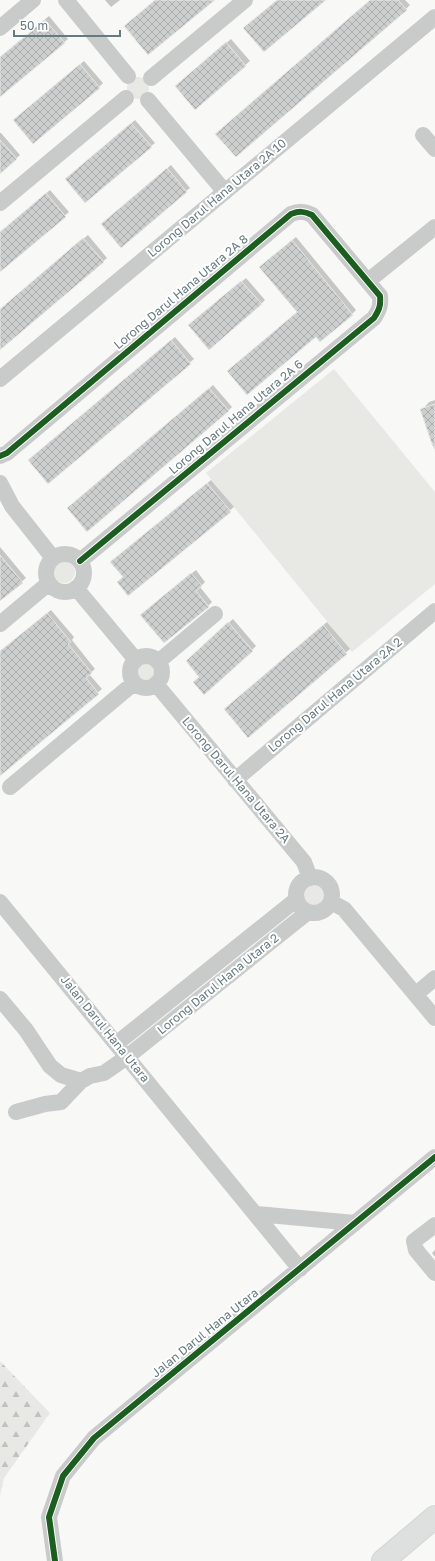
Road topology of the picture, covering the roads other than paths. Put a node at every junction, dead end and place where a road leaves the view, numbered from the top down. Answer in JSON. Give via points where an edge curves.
{"nodes":[{"id":1,"x":33,"y":0,"type":"edge"},
{"id":2,"x":66,"y":0,"type":"edge"},
{"id":3,"x":245,"y":0,"type":"edge"},
{"id":4,"x":435,"y":17,"type":"edge"},
{"id":5,"x":0,"y":28,"type":"edge"},
{"id":6,"x":128,"y":76,"type":"junction"},
{"id":7,"x":151,"y":78,"type":"junction"},
{"id":8,"x":126,"y":98,"type":"junction"},
{"id":9,"x":148,"y":100,"type":"junction"},
{"id":10,"x":424,"y":135,"type":"dead end"},
{"id":11,"x":435,"y":149,"type":"edge"},
{"id":12,"x":225,"y":192,"type":"junction"},
{"id":13,"x":0,"y":203,"type":"edge"},
{"id":14,"x":435,"y":227,"type":"edge"},
{"id":15,"x":368,"y":282,"type":"junction"},
{"id":16,"x":0,"y":379,"type":"edge"},
{"id":17,"x":0,"y":456,"type":"edge"},
{"id":18,"x":0,"y":483,"type":"edge"},
{"id":19,"x":6,"y":502,"type":"edge"},
{"id":20,"x":53,"y":558,"type":"junction"},
{"id":21,"x":80,"y":561,"type":"junction"},
{"id":22,"x":49,"y":584,"type":"junction"},
{"id":23,"x":76,"y":588,"type":"junction"},
{"id":24,"x":435,"y":611,"type":"edge"},
{"id":25,"x":215,"y":614,"type":"dead end"},
{"id":26,"x":0,"y":624,"type":"edge"},
{"id":27,"x":136,"y":660,"type":"junction"},
{"id":28,"x":158,"y":662,"type":"junction"},
{"id":29,"x":134,"y":683,"type":"junction"},
{"id":30,"x":156,"y":684,"type":"junction"},
{"id":31,"x":235,"y":780,"type":"junction"},
{"id":32,"x":10,"y":787,"type":"dead end"},
{"id":33,"x":310,"y":878,"type":"junction"},
{"id":34,"x":297,"y":899,"type":"junction"},
{"id":35,"x":0,"y":902,"type":"edge"},
{"id":36,"x":331,"y":902,"type":"junction"},
{"id":37,"x":308,"y":912,"type":"junction"},
{"id":38,"x":435,"y":978,"type":"edge"},
{"id":39,"x":416,"y":994,"type":"junction"},
{"id":40,"x":0,"y":998,"type":"edge"},
{"id":41,"x":435,"y":1018,"type":"edge"},
{"id":42,"x":116,"y":1044,"type":"junction"},
{"id":43,"x":127,"y":1057,"type":"junction"},
{"id":44,"x":80,"y":1081,"type":"junction"},
{"id":45,"x":16,"y":1112,"type":"dead end"},
{"id":46,"x":435,"y":1157,"type":"edge"},
{"id":47,"x":257,"y":1214,"type":"junction"},
{"id":48,"x":355,"y":1223,"type":"junction"},
{"id":49,"x":435,"y":1225,"type":"edge"},
{"id":50,"x":300,"y":1269,"type":"junction"},
{"id":51,"x":435,"y":1273,"type":"edge"},
{"id":52,"x":435,"y":1517,"type":"edge"},
{"id":53,"x":55,"y":1561,"type":"edge"},
{"id":54,"x":383,"y":1561,"type":"edge"}],
"edges":[{"from":1,"to":5,"type":"street"},
{"from":2,"to":6,"type":"street"},
{"from":3,"to":7,"type":"street"},
{"from":4,"to":12,"type":"street","name":"Lorong Darul Hana Utara 2A 10"},
{"from":6,"to":7,"type":"street","via":[[138,72]]},
{"from":6,"to":8,"type":"street","via":[[123,85]]},
{"from":7,"to":9,"type":"street","via":[[154,88]]},
{"from":8,"to":9,"type":"street","via":[[137,104]]},
{"from":8,"to":13,"type":"street"},
{"from":9,"to":12,"type":"street"},
{"from":10,"to":11,"type":"street"},
{"from":12,"to":16,"type":"street","name":"Lorong Darul Hana Utara 2A 10"},
{"from":14,"to":15,"type":"street"},
{"from":15,"to":17,"type":"street","name":"Lorong Darul Hana Utara 2A 8","via":[[312,215],[306,212],[291,214],[7,453]]},
{"from":15,"to":21,"type":"street","name":"Lorong Darul Hana Utara 2A 6","via":[[380,296],[381,303],[374,318]]},
{"from":18,"to":19,"type":"street"},
{"from":19,"to":20,"type":"street"},
{"from":20,"to":21,"type":"street","via":[[65,554]]},
{"from":20,"to":22,"type":"street","via":[[46,568]]},
{"from":21,"to":23,"type":"street","via":[[84,575]]},
{"from":22,"to":23,"type":"street","via":[[61,592]]},
{"from":22,"to":26,"type":"street"},
{"from":23,"to":27,"type":"street"},
{"from":24,"to":31,"type":"street","name":"Lorong Darul Hana Utara 2A 2"},
{"from":25,"to":28,"type":"street"},
{"from":27,"to":28,"type":"street","via":[[150,657]]},
{"from":27,"to":29,"type":"street","via":[[131,670]]},
{"from":28,"to":30,"type":"street","via":[[162,671]]},
{"from":29,"to":30,"type":"street","via":[[146,688]]},
{"from":29,"to":32,"type":"street"},
{"from":30,"to":31,"type":"street","name":"Lorong Darul Hana Utara 2A"},
{"from":31,"to":33,"type":"street","name":"Lorong Darul Hana Utara 2A","via":[[304,862]]},
{"from":33,"to":34,"type":"street","via":[[302,882]]},
{"from":33,"to":36,"type":"street","via":[[318,878],[328,884],[332,894]]},
{"from":34,"to":37,"type":"street"},
{"from":34,"to":42,"type":"street","name":"Lorong Darul Hana Utara 2"},
{"from":35,"to":42,"type":"street","name":"Jalan Darul Hana Utara"},
{"from":36,"to":37,"type":"street","via":[[320,912]]},
{"from":36,"to":39,"type":"street","via":[[344,909]]},
{"from":37,"to":43,"type":"street","name":"Lorong Darul Hana Utara 2"},
{"from":38,"to":39,"type":"street"},
{"from":39,"to":41,"type":"street"},
{"from":40,"to":44,"type":"street","via":[[50,1066],[61,1075]]},
{"from":42,"to":43,"type":"street","name":"Jalan Darul Hana Utara"},
{"from":43,"to":44,"type":"street","name":"Lorong Darul Hana Utara 2","via":[[104,1073]]},
{"from":43,"to":47,"type":"street","name":"Jalan Darul Hana Utara"},
{"from":44,"to":45,"type":"street","via":[[61,1102]]},
{"from":46,"to":48,"type":"street","name":"Jalan Darul Hana Utara"},
{"from":47,"to":48,"type":"street"},
{"from":47,"to":50,"type":"street","name":"Jalan Darul Hana Utara"},
{"from":48,"to":50,"type":"street","name":"Jalan Darul Hana Utara"},
{"from":49,"to":51,"type":"street","via":[[414,1242],[416,1250]]},
{"from":50,"to":53,"type":"street","name":"Jalan Darul Hana Utara","via":[[94,1438],[63,1476],[49,1517]]},
{"from":52,"to":54,"type":"highway"}]}
